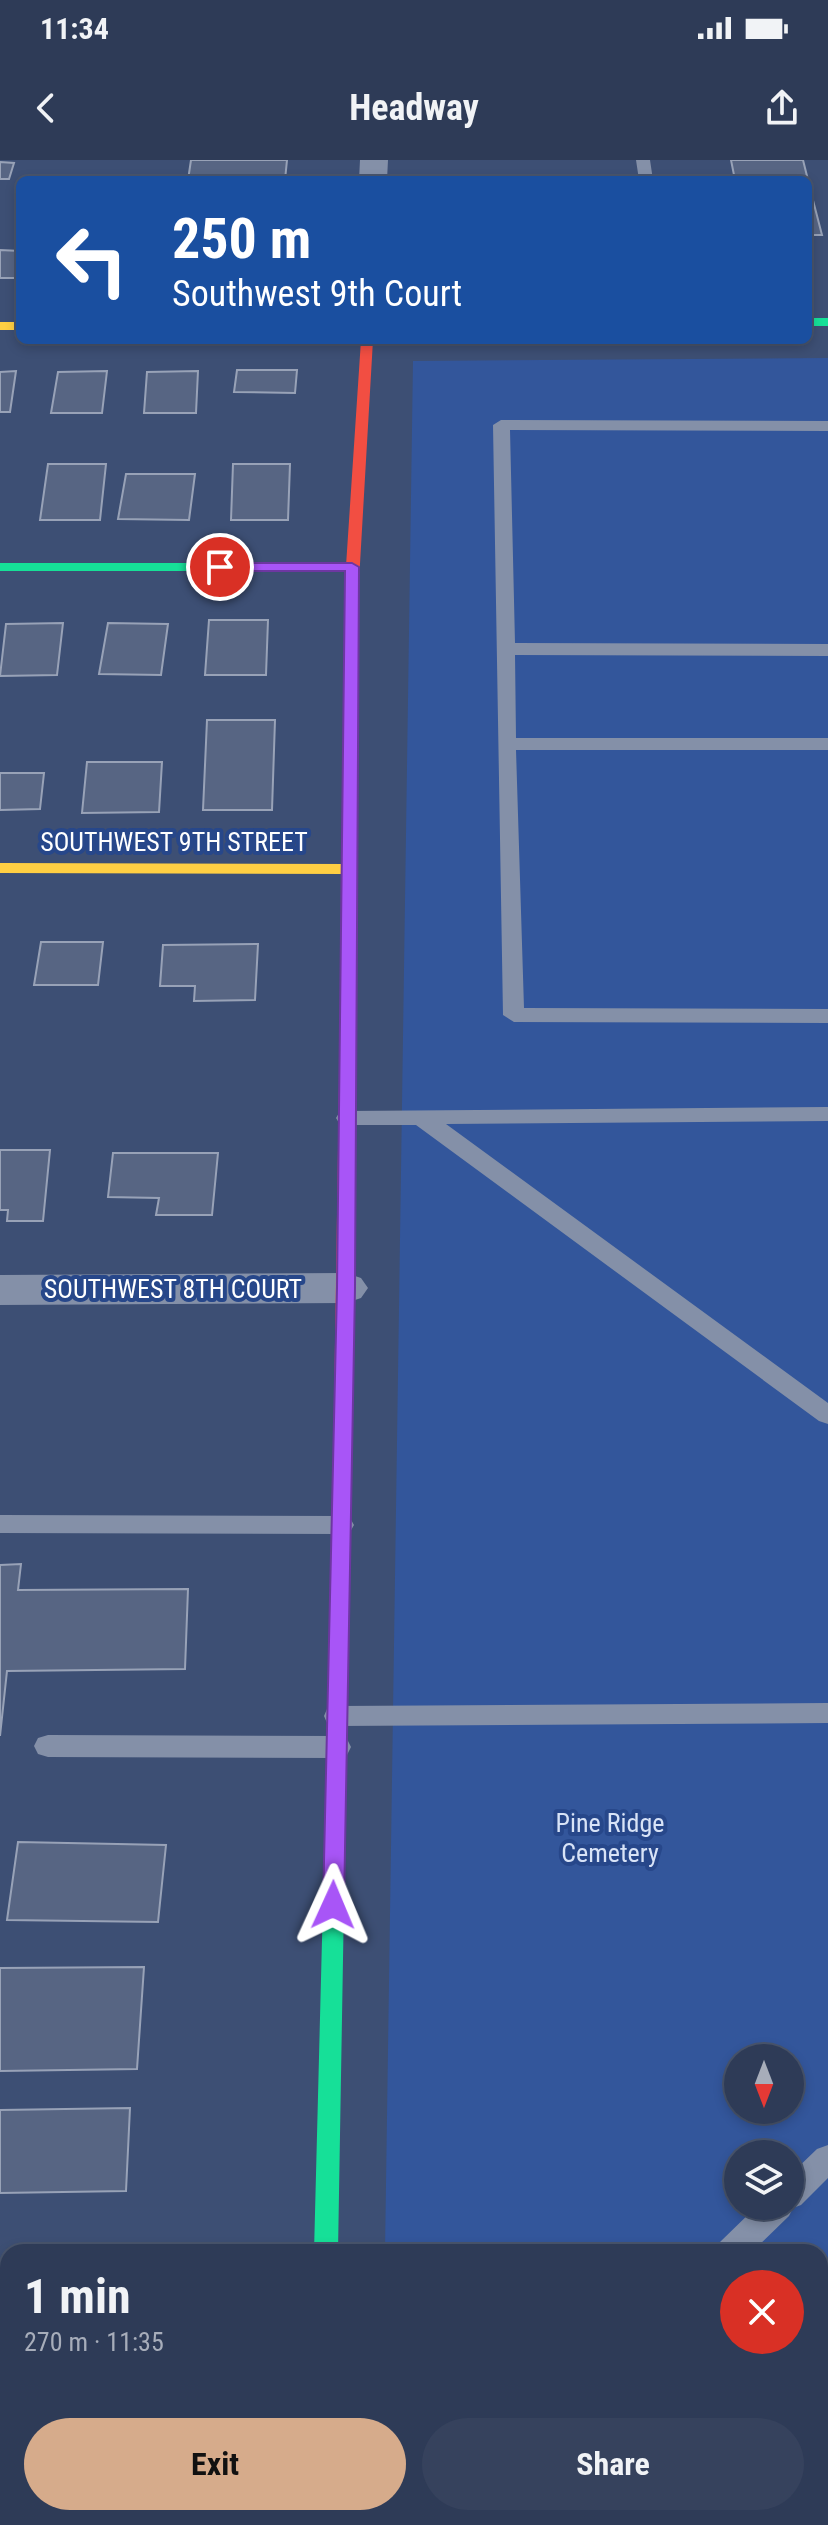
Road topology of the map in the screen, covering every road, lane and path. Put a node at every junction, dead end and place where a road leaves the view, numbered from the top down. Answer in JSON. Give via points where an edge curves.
{"nodes":[{"id":1,"x":367,"y":344,"type":"edge"},
{"id":2,"x":828,"y":426,"type":"edge"},
{"id":3,"x":0,"y":567,"type":"edge"},
{"id":4,"x":352,"y":567,"type":"junction"},
{"id":5,"x":506,"y":649,"type":"junction"},
{"id":6,"x":828,"y":650,"type":"edge"},
{"id":7,"x":506,"y":744,"type":"junction"},
{"id":8,"x":828,"y":744,"type":"edge"},
{"id":9,"x":0,"y":868,"type":"edge"},
{"id":10,"x":347,"y":869,"type":"junction"},
{"id":11,"x":828,"y":1016,"type":"edge"},
{"id":12,"x":828,"y":1114,"type":"edge"},
{"id":13,"x":347,"y":1118,"type":"junction"},
{"id":14,"x":422,"y":1118,"type":"junction"},
{"id":15,"x":346,"y":1288,"type":"junction"},
{"id":16,"x":0,"y":1290,"type":"edge"},
{"id":17,"x":828,"y":1415,"type":"edge"},
{"id":18,"x":0,"y":1524,"type":"edge"},
{"id":19,"x":341,"y":1525,"type":"junction"},
{"id":20,"x":828,"y":1713,"type":"edge"},
{"id":21,"x":337,"y":1716,"type":"junction"},
{"id":22,"x":48,"y":1746,"type":"dead end"},
{"id":23,"x":337,"y":1747,"type":"junction"},
{"id":24,"x":828,"y":2158,"type":"edge"},
{"id":25,"x":804,"y":2181,"type":"edge"},
{"id":26,"x":764,"y":2220,"type":"edge"},
{"id":27,"x":326,"y":2244,"type":"edge"},
{"id":28,"x":739,"y":2244,"type":"edge"}],
"edges":[{"from":1,"to":4,"type":"street"},
{"from":2,"to":5,"type":"lane","via":[[501,425]]},
{"from":3,"to":4,"type":"street"},
{"from":4,"to":10,"type":"street"},
{"from":5,"to":6,"type":"lane"},
{"from":5,"to":7,"type":"lane"},
{"from":7,"to":8,"type":"lane"},
{"from":7,"to":11,"type":"lane","via":[[514,1015]]},
{"from":9,"to":10,"type":"street","name":"SOUTHWEST 9TH STREET"},
{"from":10,"to":13,"type":"street"},
{"from":12,"to":14,"type":"lane"},
{"from":13,"to":14,"type":"lane"},
{"from":13,"to":15,"type":"street"},
{"from":14,"to":17,"type":"lane"},
{"from":15,"to":16,"type":"street","name":"SOUTHWEST 8TH COURT"},
{"from":15,"to":19,"type":"street"},
{"from":18,"to":19,"type":"lane"},
{"from":19,"to":21,"type":"street"},
{"from":20,"to":21,"type":"lane"},
{"from":21,"to":23,"type":"street"},
{"from":22,"to":23,"type":"lane"},
{"from":23,"to":27,"type":"street"},
{"from":24,"to":25,"type":"lane"},
{"from":26,"to":28,"type":"lane"}]}
